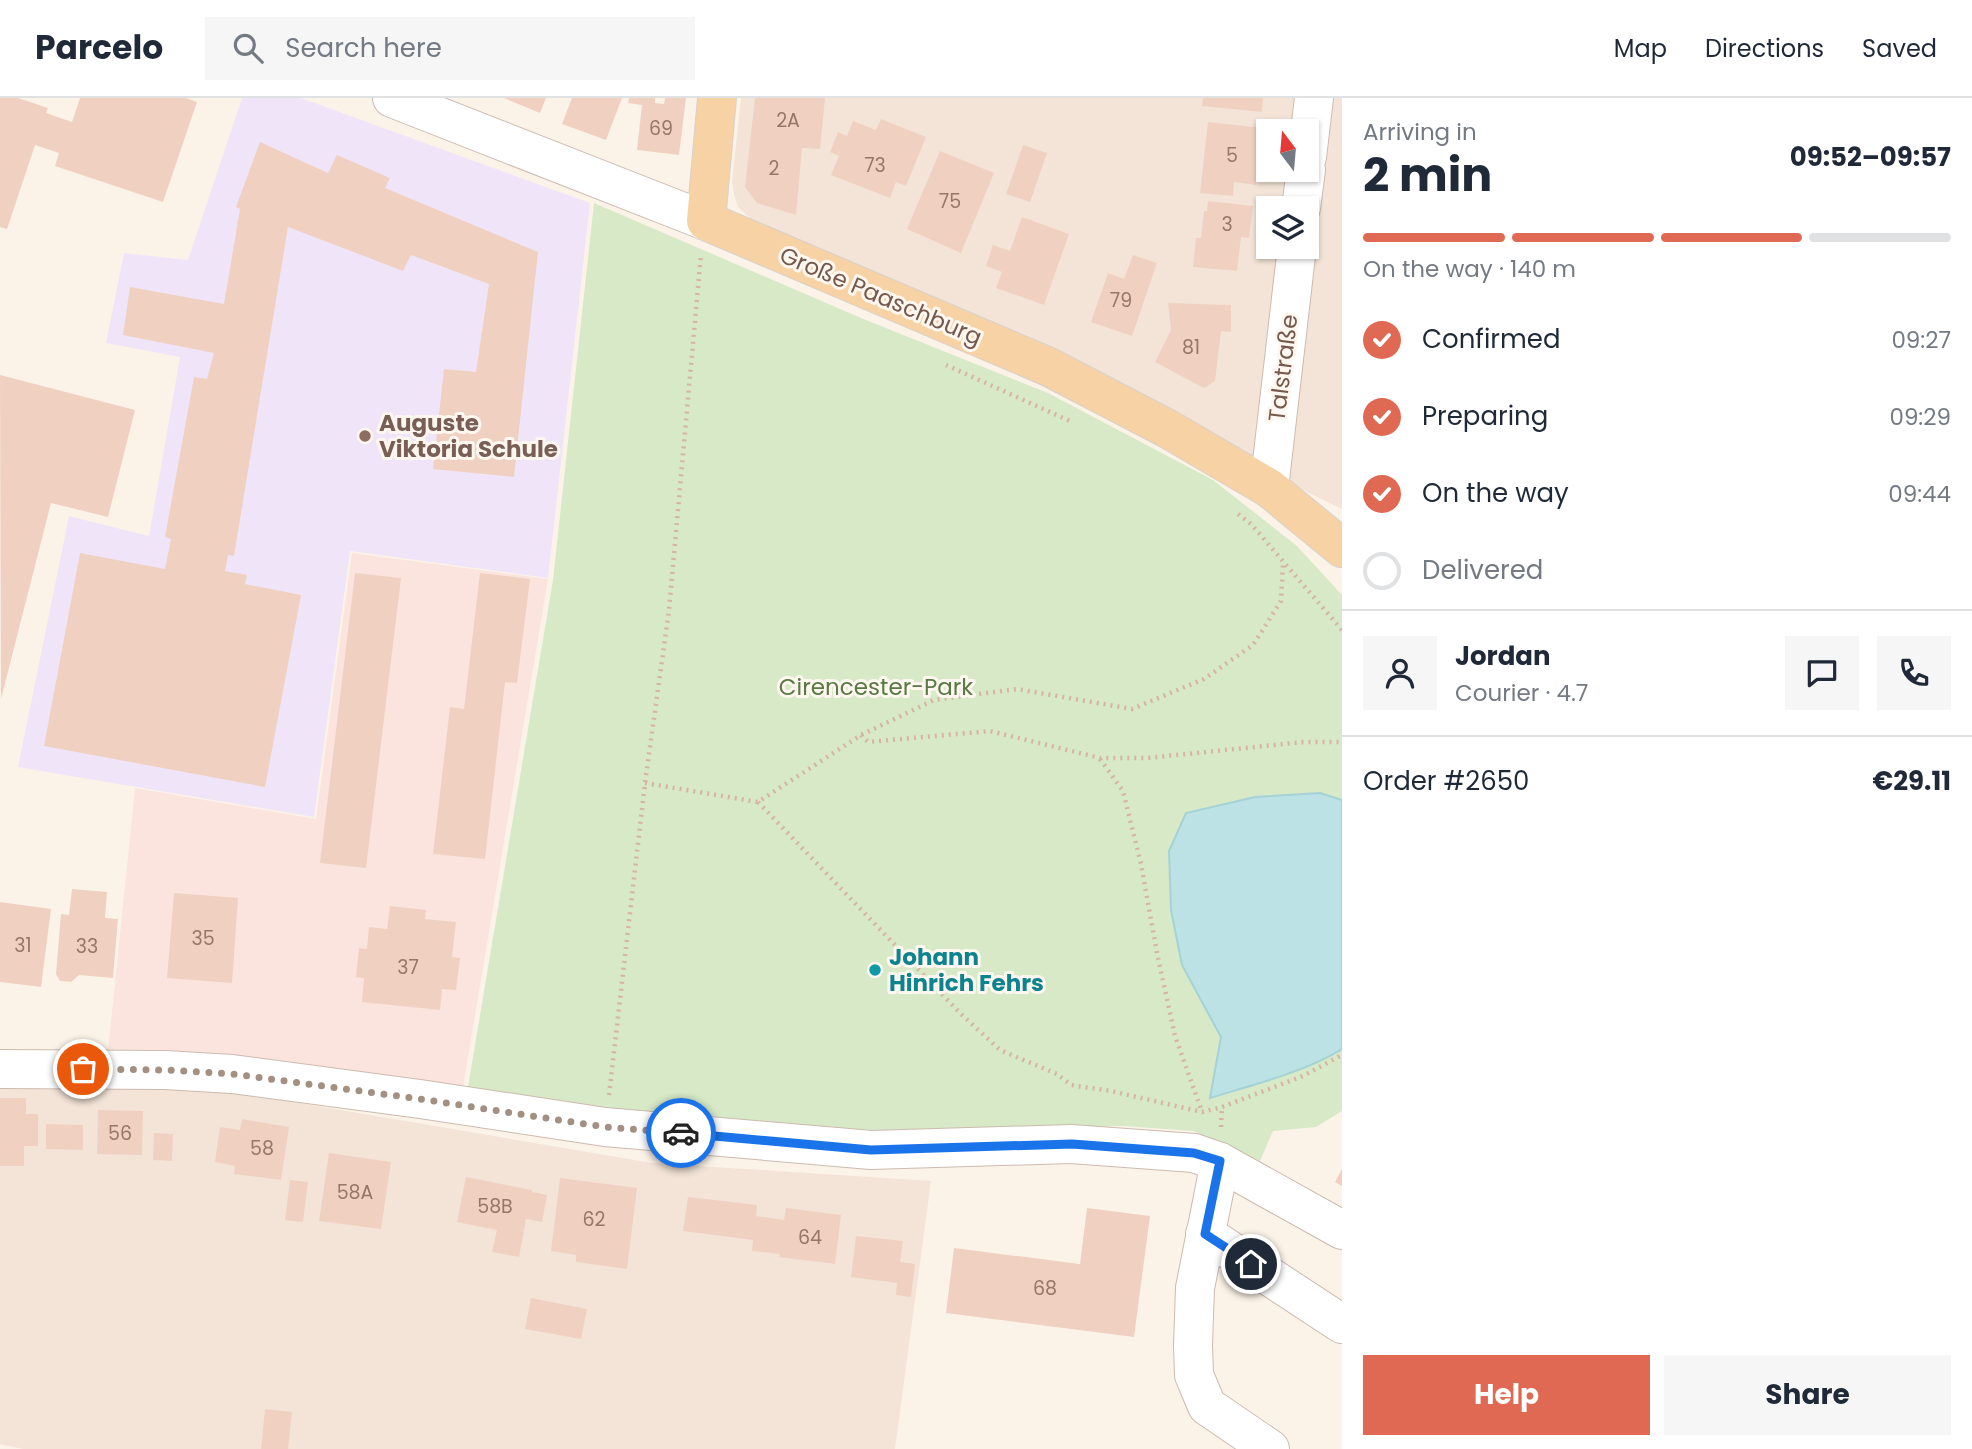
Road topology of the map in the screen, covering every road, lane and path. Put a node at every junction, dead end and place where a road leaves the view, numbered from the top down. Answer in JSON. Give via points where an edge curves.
{"nodes":[{"id":1,"x":392,"y":98,"type":"edge"},
{"id":2,"x":717,"y":98,"type":"edge"},
{"id":3,"x":1314,"y":98,"type":"edge"},
{"id":4,"x":1312,"y":119,"type":"edge"},
{"id":5,"x":706,"y":221,"type":"junction"},
{"id":6,"x":1296,"y":259,"type":"edge"},
{"id":7,"x":1269,"y":488,"type":"junction"},
{"id":8,"x":1230,"y":508,"type":"dead end"},
{"id":9,"x":1342,"y":548,"type":"edge"},
{"id":10,"x":1283,"y":563,"type":"junction"},
{"id":11,"x":1342,"y":630,"type":"edge"},
{"id":12,"x":861,"y":736,"type":"junction"},
{"id":13,"x":1342,"y":742,"type":"edge"},
{"id":14,"x":1100,"y":758,"type":"junction"},
{"id":15,"x":645,"y":783,"type":"junction"},
{"id":16,"x":758,"y":802,"type":"junction"},
{"id":17,"x":1342,"y":1055,"type":"edge"},
{"id":18,"x":0,"y":1069,"type":"edge"},
{"id":19,"x":1202,"y":1112,"type":"junction"},
{"id":20,"x":605,"y":1127,"type":"junction"},
{"id":21,"x":1220,"y":1161,"type":"junction"},
{"id":22,"x":1342,"y":1230,"type":"edge"},
{"id":23,"x":1205,"y":1234,"type":"junction"},
{"id":24,"x":1342,"y":1324,"type":"edge"},
{"id":25,"x":1270,"y":1449,"type":"edge"}],
"edges":[{"from":1,"to":5,"type":"street","name":"Große Paaschburg"},
{"from":2,"to":5,"type":"main road"},
{"from":3,"to":4,"type":"street"},
{"from":5,"to":7,"type":"main road","name":"Große Paaschburg","via":[[1049,367]]},
{"from":5,"to":15,"type":"path","via":[[669,610]]},
{"from":6,"to":7,"type":"street","name":"Talstraße"},
{"from":7,"to":9,"type":"main road","name":"Große Paaschburg"},
{"from":8,"to":10,"type":"path","via":[[1251,524]]},
{"from":10,"to":11,"type":"path"},
{"from":10,"to":12,"type":"path","via":[[1281,601],[1253,645],[1204,679],[1132,709],[1017,689],[934,700]]},
{"from":12,"to":14,"type":"path","via":[[868,742],[990,732]]},
{"from":12,"to":16,"type":"path"},
{"from":13,"to":14,"type":"path"},
{"from":14,"to":19,"type":"path","via":[[1123,791],[1175,1036]]},
{"from":15,"to":16,"type":"path"},
{"from":15,"to":20,"type":"path"},
{"from":16,"to":19,"type":"path","via":[[1000,1050],[1057,1073],[1072,1085]]},
{"from":17,"to":19,"type":"path","via":[[1303,1076]]},
{"from":18,"to":20,"type":"street","via":[[233,1074]]},
{"from":20,"to":21,"type":"street","via":[[871,1150],[1072,1144],[1194,1153]]},
{"from":21,"to":22,"type":"street"},
{"from":21,"to":23,"type":"street"},
{"from":23,"to":24,"type":"street"},
{"from":23,"to":25,"type":"street","via":[[1195,1289],[1194,1375],[1207,1406]]}]}
